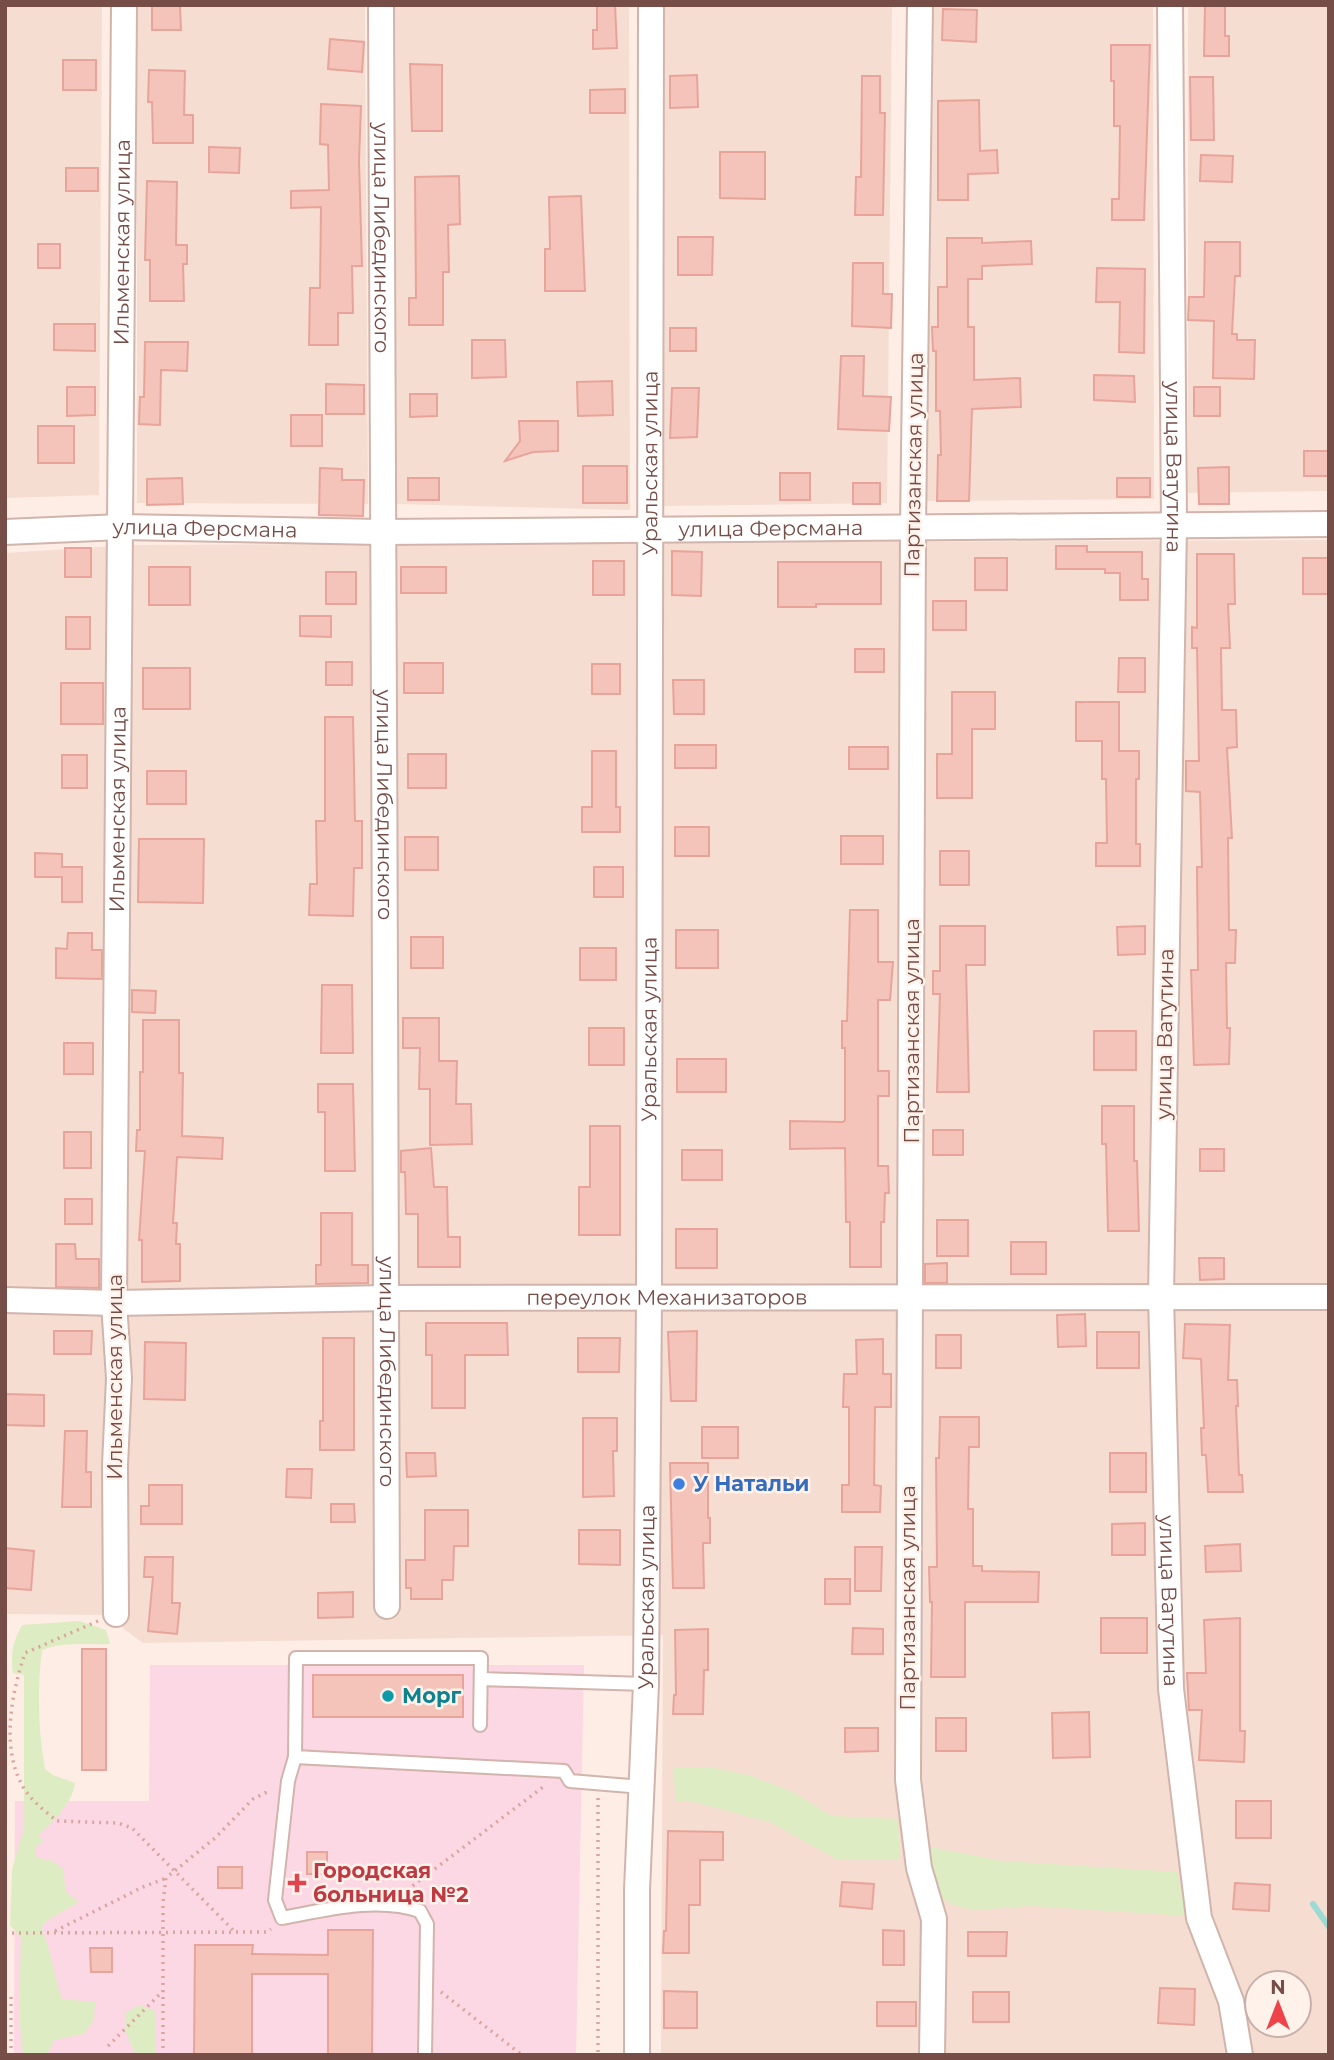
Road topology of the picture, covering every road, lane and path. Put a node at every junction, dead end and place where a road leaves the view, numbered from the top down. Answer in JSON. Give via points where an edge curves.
{"nodes":[{"id":1,"x":124,"y":5,"type":"edge"},
{"id":2,"x":381,"y":5,"type":"edge"},
{"id":3,"x":651,"y":5,"type":"edge"},
{"id":4,"x":920,"y":5,"type":"edge"},
{"id":5,"x":1170,"y":5,"type":"edge"},
{"id":6,"x":1329,"y":524,"type":"edge"},
{"id":7,"x":1174,"y":525,"type":"junction"},
{"id":8,"x":121,"y":527,"type":"junction"},
{"id":9,"x":913,"y":528,"type":"junction"},
{"id":10,"x":649,"y":529,"type":"junction"},
{"id":11,"x":5,"y":531,"type":"edge"},
{"id":12,"x":381,"y":532,"type":"junction"},
{"id":13,"x":1161,"y":1296,"type":"junction"},
{"id":14,"x":1329,"y":1297,"type":"edge"},
{"id":15,"x":387,"y":1298,"type":"junction"},
{"id":16,"x":649,"y":1298,"type":"junction"},
{"id":17,"x":911,"y":1298,"type":"junction"},
{"id":18,"x":5,"y":1300,"type":"edge"},
{"id":19,"x":114,"y":1303,"type":"junction"},
{"id":20,"x":387,"y":1606,"type":"dead end"},
{"id":21,"x":116,"y":1614,"type":"joint"},
{"id":22,"x":481,"y":1679,"type":"junction"},
{"id":23,"x":646,"y":1684,"type":"junction"},
{"id":24,"x":480,"y":1724,"type":"dead end"},
{"id":25,"x":295,"y":1757,"type":"junction"},
{"id":26,"x":564,"y":1771,"type":"junction"},
{"id":27,"x":288,"y":1781,"type":"junction"},
{"id":28,"x":642,"y":1787,"type":"junction"},
{"id":29,"x":598,"y":1796,"type":"dead end"},
{"id":30,"x":174,"y":1870,"type":"junction"},
{"id":31,"x":166,"y":1878,"type":"junction"},
{"id":32,"x":386,"y":1906,"type":"junction"},
{"id":33,"x":282,"y":1918,"type":"junction"},
{"id":34,"x":235,"y":1932,"type":"junction"},
{"id":35,"x":5,"y":1933,"type":"edge"},
{"id":36,"x":51,"y":1933,"type":"junction"},
{"id":37,"x":163,"y":1933,"type":"junction"},
{"id":38,"x":426,"y":1980,"type":"junction"},
{"id":39,"x":163,"y":1991,"type":"junction"},
{"id":40,"x":11,"y":1992,"type":"dead end"},
{"id":41,"x":108,"y":2046,"type":"dead end"},
{"id":42,"x":11,"y":2055,"type":"edge"},
{"id":43,"x":163,"y":2055,"type":"edge"},
{"id":44,"x":425,"y":2055,"type":"edge"},
{"id":45,"x":522,"y":2055,"type":"edge"},
{"id":46,"x":598,"y":2055,"type":"edge"},
{"id":47,"x":637,"y":2055,"type":"edge"},
{"id":48,"x":932,"y":2055,"type":"edge"},
{"id":49,"x":1240,"y":2055,"type":"edge"}],
"edges":[{"from":1,"to":8,"type":"street","name":"Ильменская улица"},
{"from":2,"to":12,"type":"street","name":"улица Либединского"},
{"from":3,"to":10,"type":"street","name":"Уральская улица"},
{"from":4,"to":9,"type":"street","name":"Партизанская улица"},
{"from":5,"to":7,"type":"street","name":"улица Ватутина"},
{"from":6,"to":7,"type":"street","name":"улица Ферсмана"},
{"from":7,"to":9,"type":"street","name":"улица Ферсмана"},
{"from":7,"to":13,"type":"street","name":"улица Ватутина"},
{"from":8,"to":11,"type":"street","name":"улица Ферсмана"},
{"from":8,"to":12,"type":"street","name":"улица Ферсмана"},
{"from":8,"to":19,"type":"street","name":"Ильменская улица"},
{"from":9,"to":10,"type":"street","name":"улица Ферсмана"},
{"from":9,"to":17,"type":"street","name":"Партизанская улица"},
{"from":10,"to":12,"type":"street","name":"улица Ферсмана"},
{"from":10,"to":16,"type":"street","name":"Уральская улица"},
{"from":12,"to":15,"type":"street","name":"улица Либединского"},
{"from":13,"to":14,"type":"street","name":"переулок Механизаторов"},
{"from":13,"to":17,"type":"street","name":"переулок Механизаторов"},
{"from":13,"to":49,"type":"street","name":"улица Ватутина","via":[[1171,1689],[1199,1917],[1231,2001]]},
{"from":15,"to":16,"type":"street","name":"переулок Механизаторов"},
{"from":15,"to":19,"type":"street","name":"переулок Механизаторов"},
{"from":15,"to":20,"type":"street","name":"улица Либединского"},
{"from":16,"to":17,"type":"street","name":"переулок Механизаторов"},
{"from":16,"to":23,"type":"street","name":"Уральская улица"},
{"from":17,"to":48,"type":"street","name":"Партизанская улица","via":[[908,1780],[919,1868],[934,1919]]},
{"from":18,"to":19,"type":"street","name":"переулок Механизаторов"},
{"from":19,"to":21,"type":"street","name":"Ильменская улица","via":[[119,1378]]},
{"from":21,"to":30,"type":"path","via":[[26,1653],[16,1682],[10,1730],[13,1763],[26,1791],[57,1821],[118,1823],[132,1828]]},
{"from":22,"to":23,"type":"lane"},
{"from":22,"to":24,"type":"lane"},
{"from":22,"to":25,"type":"lane","via":[[481,1658],[296,1658]]},
{"from":23,"to":28,"type":"street","name":"Уральская улица"},
{"from":25,"to":26,"type":"lane"},
{"from":25,"to":27,"type":"lane"},
{"from":26,"to":28,"type":"lane","via":[[570,1781]]},
{"from":26,"to":32,"type":"path"},
{"from":27,"to":30,"type":"path","via":[[253,1798],[215,1838]]},
{"from":27,"to":33,"type":"lane","via":[[275,1900]]},
{"from":28,"to":47,"type":"street","name":"Уральская улица"},
{"from":29,"to":46,"type":"path"},
{"from":30,"to":31,"type":"path"},
{"from":30,"to":34,"type":"path"},
{"from":31,"to":36,"type":"path"},
{"from":31,"to":37,"type":"path"},
{"from":32,"to":33,"type":"lane","via":[[346,1906]]},
{"from":32,"to":38,"type":"lane","via":[[420,1911],[427,1924]]},
{"from":33,"to":34,"type":"path","via":[[267,1932]]},
{"from":34,"to":37,"type":"path"},
{"from":35,"to":36,"type":"path"},
{"from":36,"to":37,"type":"path"},
{"from":37,"to":39,"type":"path"},
{"from":38,"to":44,"type":"lane"},
{"from":38,"to":45,"type":"path"},
{"from":39,"to":41,"type":"path"},
{"from":39,"to":43,"type":"path"},
{"from":40,"to":42,"type":"path"}]}
